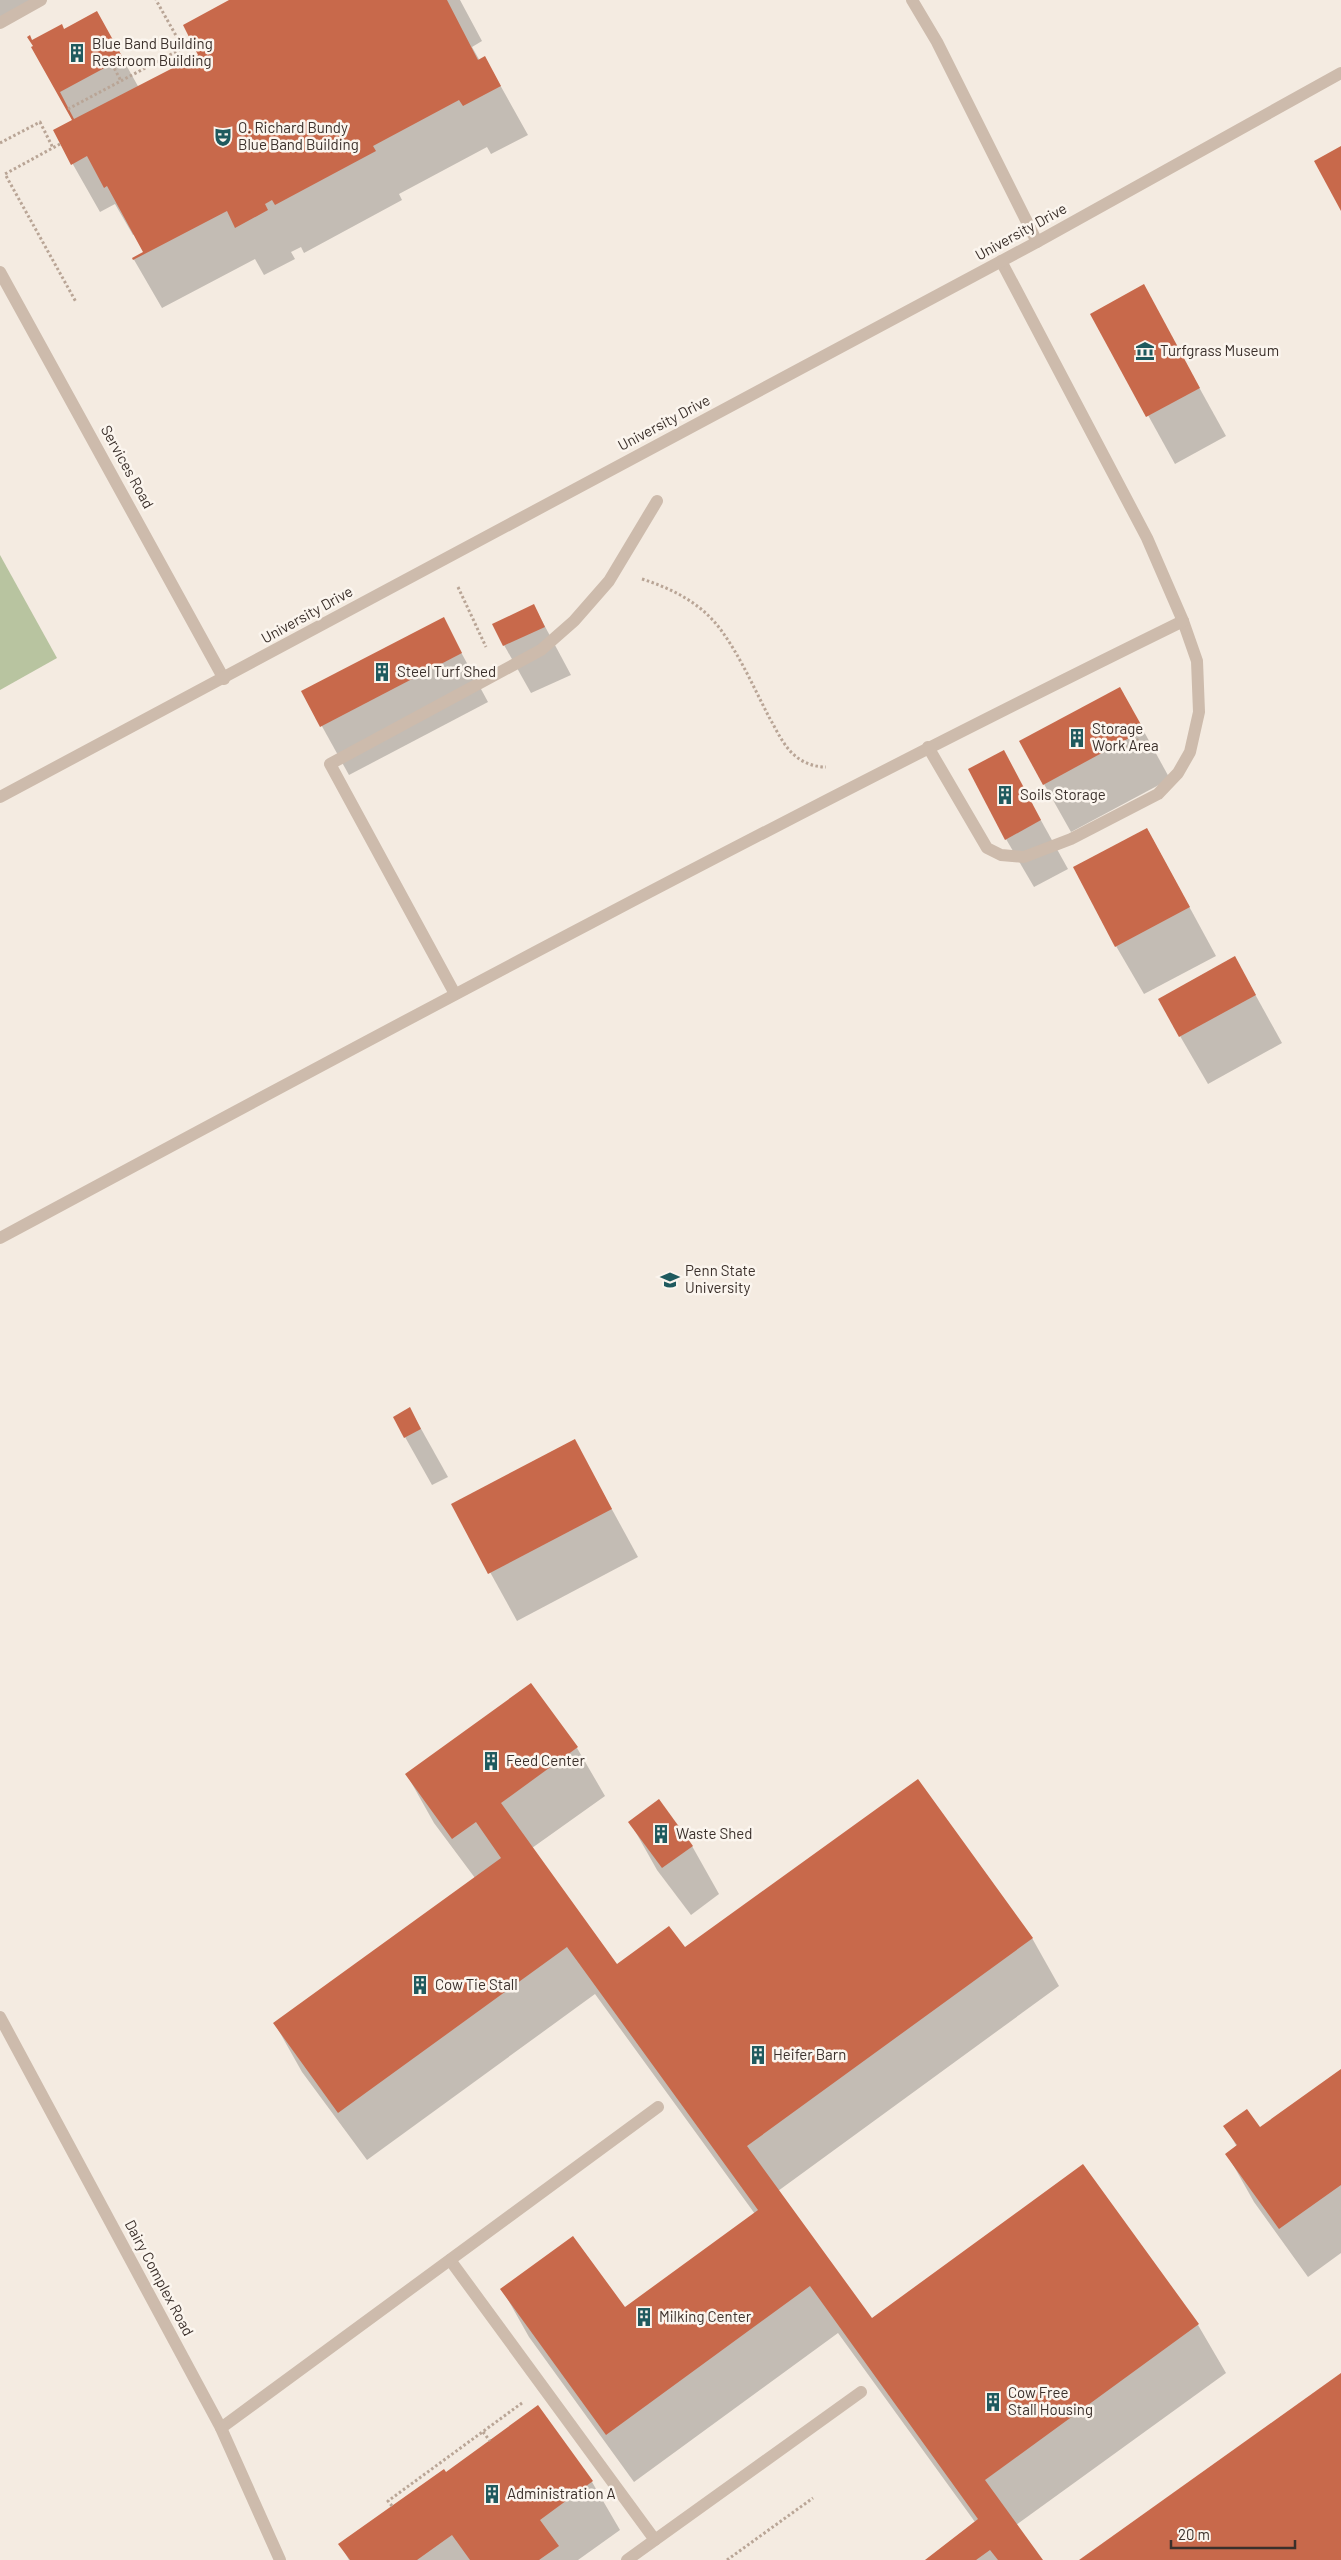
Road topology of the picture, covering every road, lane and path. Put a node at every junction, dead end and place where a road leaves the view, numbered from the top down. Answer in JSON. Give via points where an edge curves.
{"nodes":[{"id":1,"x":41,"y":0,"type":"edge"},
{"id":2,"x":156,"y":0,"type":"edge"},
{"id":3,"x":912,"y":0,"type":"edge"},
{"id":4,"x":0,"y":23,"type":"edge"},
{"id":5,"x":112,"y":64,"type":"dead end"},
{"id":6,"x":1341,"y":73,"type":"edge"},
{"id":7,"x":120,"y":81,"type":"junction"},
{"id":8,"x":68,"y":109,"type":"dead end"},
{"id":9,"x":0,"y":143,"type":"edge"},
{"id":10,"x":60,"y":144,"type":"dead end"},
{"id":11,"x":54,"y":148,"type":"junction"},
{"id":12,"x":1037,"y":242,"type":"junction"},
{"id":13,"x":1001,"y":261,"type":"junction"},
{"id":14,"x":0,"y":272,"type":"edge"},
{"id":15,"x":76,"y":302,"type":"dead end"},
{"id":16,"x":657,"y":501,"type":"dead end"},
{"id":17,"x":615,"y":572,"type":"junction"},
{"id":18,"x":458,"y":587,"type":"dead end"},
{"id":19,"x":1183,"y":621,"type":"junction"},
{"id":20,"x":496,"y":674,"type":"junction"},
{"id":21,"x":224,"y":679,"type":"junction"},
{"id":22,"x":1134,"y":735,"type":"dead end"},
{"id":23,"x":928,"y":747,"type":"junction"},
{"id":24,"x":1125,"y":748,"type":"dead end"},
{"id":25,"x":833,"y":767,"type":"dead end"},
{"id":26,"x":0,"y":797,"type":"edge"},
{"id":27,"x":455,"y":994,"type":"junction"},
{"id":28,"x":0,"y":1238,"type":"edge"},
{"id":29,"x":0,"y":2017,"type":"edge"},
{"id":30,"x":658,"y":2107,"type":"dead end"},
{"id":31,"x":450,"y":2260,"type":"junction"},
{"id":32,"x":542,"y":2388,"type":"junction"},
{"id":33,"x":861,"y":2392,"type":"dead end"},
{"id":34,"x":221,"y":2428,"type":"junction"},
{"id":35,"x":483,"y":2432,"type":"junction"},
{"id":36,"x":490,"y":2441,"type":"dead end"},
{"id":37,"x":813,"y":2498,"type":"dead end"},
{"id":38,"x":392,"y":2506,"type":"dead end"},
{"id":39,"x":656,"y":2540,"type":"junction"},
{"id":40,"x":280,"y":2560,"type":"edge"},
{"id":41,"x":626,"y":2560,"type":"edge"},
{"id":42,"x":727,"y":2560,"type":"edge"}],
"edges":[{"from":1,"to":4,"type":"street"},
{"from":2,"to":7,"type":"path","via":[[183,48]]},
{"from":3,"to":12,"type":"street","via":[[937,42]]},
{"from":5,"to":7,"type":"path"},
{"from":6,"to":12,"type":"street","name":"University Drive"},
{"from":7,"to":8,"type":"path"},
{"from":9,"to":11,"type":"path","via":[[40,122]]},
{"from":10,"to":11,"type":"path"},
{"from":11,"to":15,"type":"path","via":[[5,174]]},
{"from":12,"to":13,"type":"street","name":"University Drive"},
{"from":13,"to":19,"type":"street","via":[[1147,538]]},
{"from":13,"to":21,"type":"street","name":"University Drive"},
{"from":14,"to":21,"type":"street","name":"Services Road"},
{"from":16,"to":17,"type":"street"},
{"from":17,"to":20,"type":"street","via":[[574,621],[540,650]]},
{"from":17,"to":25,"type":"path","via":[[685,596],[706,614],[720,629],[791,752],[811,765]]},
{"from":18,"to":20,"type":"path","via":[[480,629]]},
{"from":19,"to":23,"type":"street"},
{"from":19,"to":23,"type":"street","via":[[1197,661],[1199,712],[1190,752],[1178,773],[1158,794],[1071,839],[1024,857],[1001,855],[987,848]]},
{"from":20,"to":27,"type":"street","via":[[330,764]]},
{"from":21,"to":26,"type":"street","name":"University Drive"},
{"from":22,"to":24,"type":"path","via":[[1138,741]]},
{"from":23,"to":27,"type":"street"},
{"from":27,"to":28,"type":"street"},
{"from":29,"to":34,"type":"street","name":"Dairy Complex Road"},
{"from":30,"to":31,"type":"street"},
{"from":31,"to":32,"type":"street"},
{"from":31,"to":34,"type":"street"},
{"from":32,"to":35,"type":"path"},
{"from":32,"to":39,"type":"street"},
{"from":33,"to":39,"type":"street"},
{"from":34,"to":40,"type":"street","name":"Dairy Complex Road"},
{"from":35,"to":36,"type":"path"},
{"from":35,"to":38,"type":"path","via":[[388,2501]]},
{"from":37,"to":42,"type":"path"},
{"from":39,"to":41,"type":"street"}]}
